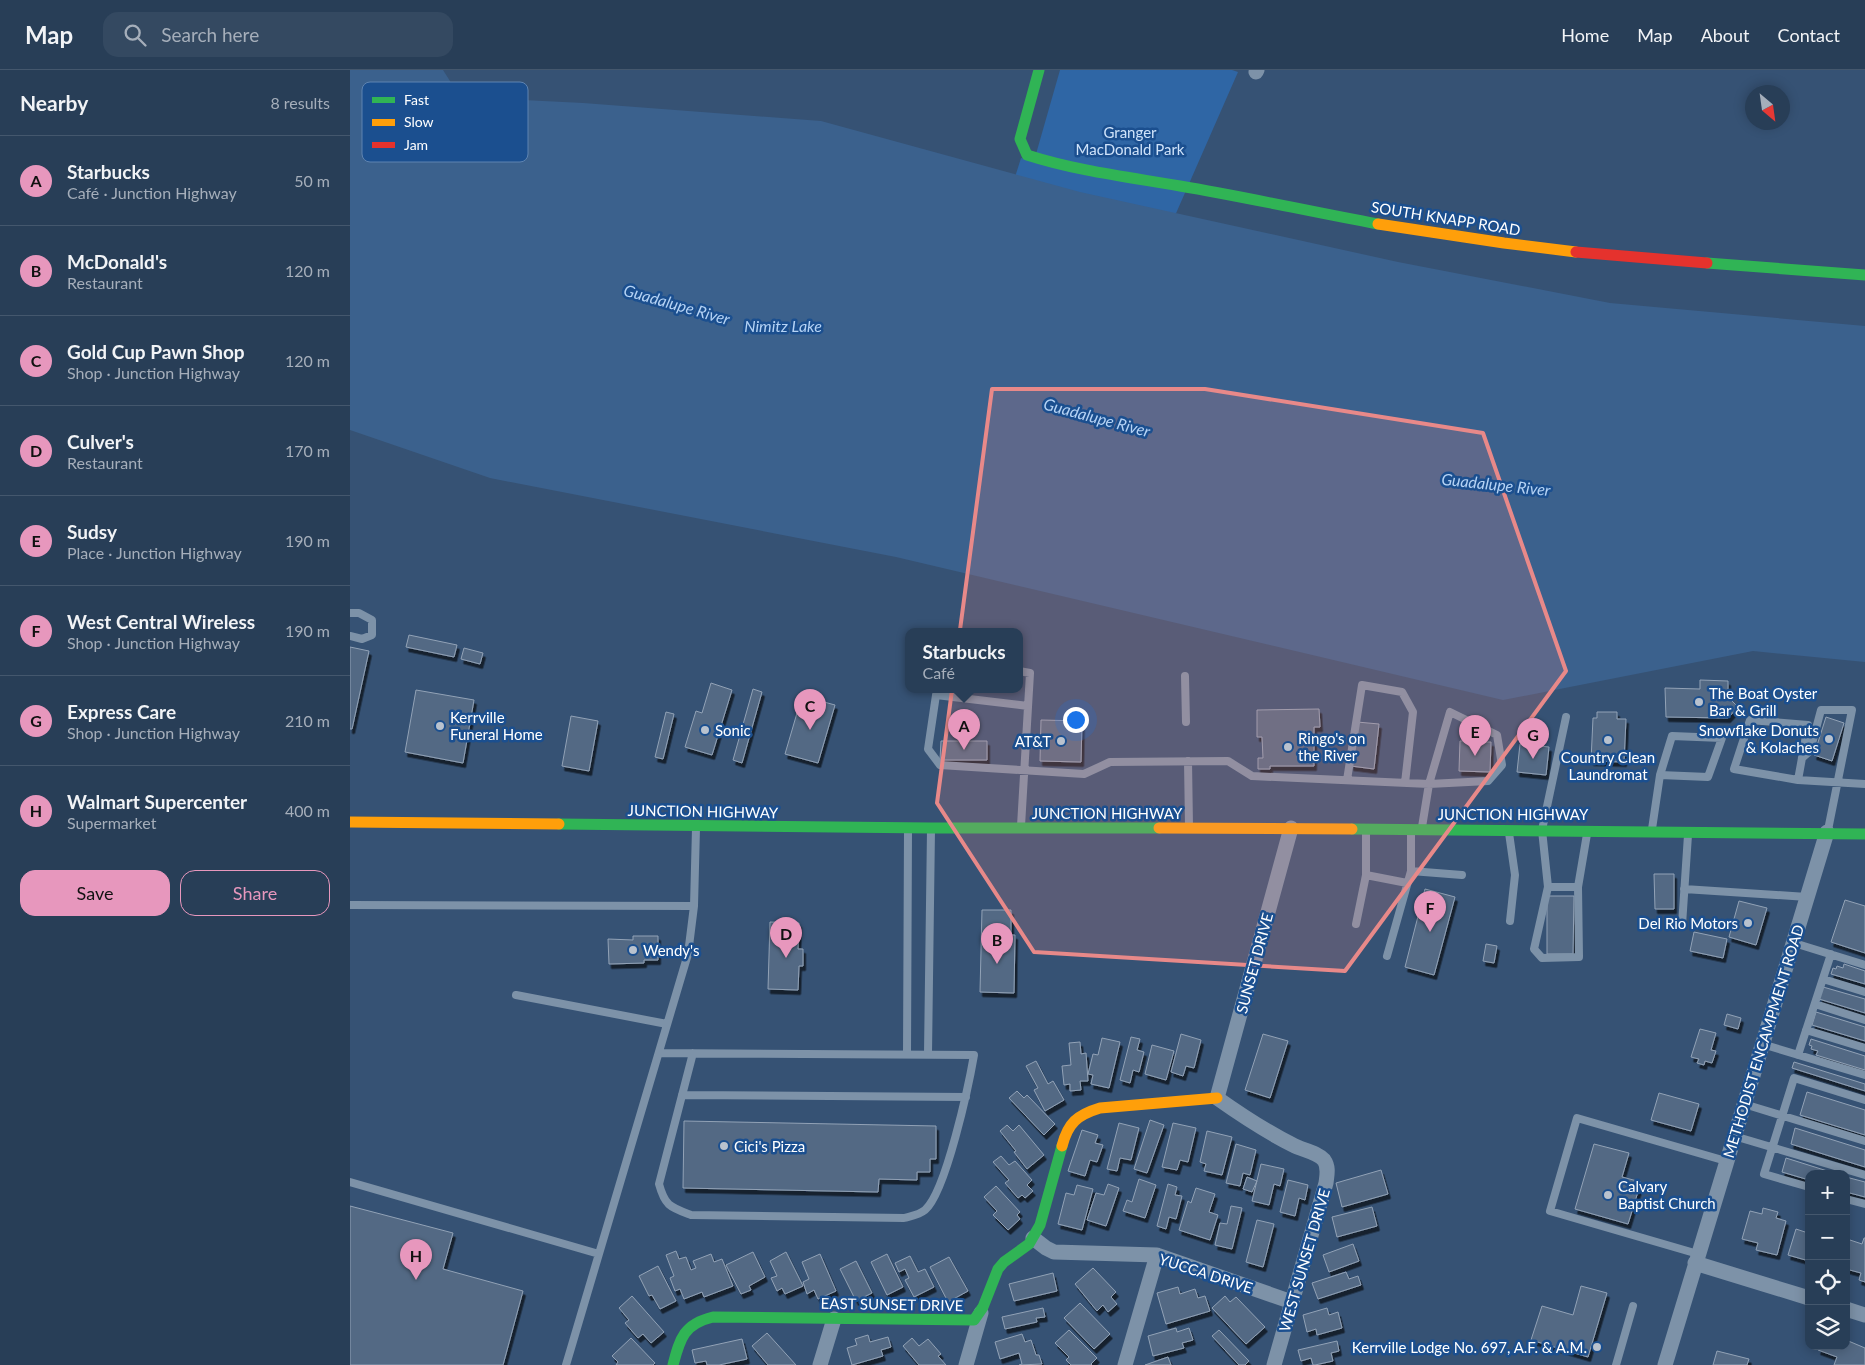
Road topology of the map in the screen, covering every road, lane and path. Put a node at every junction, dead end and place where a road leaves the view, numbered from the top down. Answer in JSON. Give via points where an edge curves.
{"nodes":[{"id":1,"x":1039,"y":70,"type":"edge"},
{"id":2,"x":1865,"y":275,"type":"edge"},
{"id":3,"x":350,"y":613,"type":"edge"},
{"id":4,"x":350,"y":636,"type":"edge"},
{"id":5,"x":1023,"y":672,"type":"edge"},
{"id":6,"x":1185,"y":676,"type":"dead end"},
{"id":7,"x":937,"y":693,"type":"edge"},
{"id":8,"x":944,"y":693,"type":"edge"},
{"id":9,"x":1028,"y":706,"type":"junction"},
{"id":10,"x":1566,"y":717,"type":"dead end"},
{"id":11,"x":1186,"y":722,"type":"dead end"},
{"id":12,"x":1802,"y":758,"type":"junction"},
{"id":13,"x":1188,"y":761,"type":"junction"},
{"id":14,"x":1024,"y":770,"type":"junction"},
{"id":15,"x":1660,"y":775,"type":"junction"},
{"id":16,"x":1347,"y":780,"type":"junction"},
{"id":17,"x":1798,"y":780,"type":"junction"},
{"id":18,"x":1404,"y":782,"type":"junction"},
{"id":19,"x":1429,"y":784,"type":"junction"},
{"id":20,"x":1837,"y":784,"type":"junction"},
{"id":21,"x":1865,"y":784,"type":"edge"},
{"id":22,"x":350,"y":822,"type":"edge"},
{"id":23,"x":696,"y":826,"type":"junction"},
{"id":24,"x":908,"y":828,"type":"junction"},
{"id":25,"x":931,"y":828,"type":"junction"},
{"id":26,"x":1021,"y":828,"type":"junction"},
{"id":27,"x":1190,"y":828,"type":"junction"},
{"id":28,"x":1290,"y":828,"type":"junction"},
{"id":29,"x":1366,"y":828,"type":"junction"},
{"id":30,"x":1416,"y":829,"type":"junction"},
{"id":31,"x":1508,"y":829,"type":"junction"},
{"id":32,"x":1542,"y":830,"type":"junction"},
{"id":33,"x":1588,"y":830,"type":"junction"},
{"id":34,"x":1652,"y":830,"type":"junction"},
{"id":35,"x":1688,"y":831,"type":"junction"},
{"id":36,"x":1827,"y":832,"type":"junction"},
{"id":37,"x":1865,"y":834,"type":"edge"},
{"id":38,"x":1411,"y":871,"type":"junction"},
{"id":39,"x":1366,"y":875,"type":"junction"},
{"id":40,"x":1462,"y":875,"type":"dead end"},
{"id":41,"x":1408,"y":883,"type":"junction"},
{"id":42,"x":1548,"y":887,"type":"junction"},
{"id":43,"x":1578,"y":887,"type":"junction"},
{"id":44,"x":1684,"y":889,"type":"junction"},
{"id":45,"x":1807,"y":896,"type":"junction"},
{"id":46,"x":350,"y":905,"type":"edge"},
{"id":47,"x":694,"y":906,"type":"junction"},
{"id":48,"x":1510,"y":921,"type":"dead end"},
{"id":49,"x":1356,"y":924,"type":"dead end"},
{"id":50,"x":1682,"y":925,"type":"dead end"},
{"id":51,"x":1794,"y":943,"type":"junction"},
{"id":52,"x":1831,"y":954,"type":"junction"},
{"id":53,"x":1387,"y":956,"type":"dead end"},
{"id":54,"x":1865,"y":965,"type":"edge"},
{"id":55,"x":1823,"y":979,"type":"junction"},
{"id":56,"x":1865,"y":992,"type":"edge"},
{"id":57,"x":516,"y":996,"type":"dead end"},
{"id":58,"x":1814,"y":1004,"type":"junction"},
{"id":59,"x":1865,"y":1020,"type":"edge"},
{"id":60,"x":667,"y":1024,"type":"junction"},
{"id":61,"x":1806,"y":1030,"type":"junction"},
{"id":62,"x":1762,"y":1044,"type":"junction"},
{"id":63,"x":1865,"y":1048,"type":"edge"},
{"id":64,"x":659,"y":1053,"type":"junction"},
{"id":65,"x":693,"y":1053,"type":"junction"},
{"id":66,"x":907,"y":1054,"type":"junction"},
{"id":67,"x":928,"y":1054,"type":"junction"},
{"id":68,"x":1798,"y":1055,"type":"junction"},
{"id":69,"x":1865,"y":1075,"type":"edge"},
{"id":70,"x":682,"y":1095,"type":"junction"},
{"id":71,"x":966,"y":1097,"type":"junction"},
{"id":72,"x":1217,"y":1098,"type":"junction"},
{"id":73,"x":1865,"y":1100,"type":"edge"},
{"id":74,"x":1744,"y":1104,"type":"junction"},
{"id":75,"x":1782,"y":1116,"type":"junction"},
{"id":76,"x":1734,"y":1136,"type":"junction"},
{"id":77,"x":1865,"y":1141,"type":"edge"},
{"id":78,"x":1772,"y":1147,"type":"junction"},
{"id":79,"x":1726,"y":1161,"type":"junction"},
{"id":80,"x":1865,"y":1176,"type":"edge"},
{"id":81,"x":350,"y":1182,"type":"edge"},
{"id":82,"x":1805,"y":1186,"type":"edge"},
{"id":83,"x":1850,"y":1199,"type":"edge"},
{"id":84,"x":1865,"y":1204,"type":"edge"},
{"id":85,"x":1033,"y":1238,"type":"junction"},
{"id":86,"x":599,"y":1254,"type":"junction"},
{"id":87,"x":1157,"y":1255,"type":"junction"},
{"id":88,"x":1696,"y":1258,"type":"junction"},
{"id":89,"x":1805,"y":1297,"type":"edge"},
{"id":90,"x":1292,"y":1302,"type":"junction"},
{"id":91,"x":983,"y":1306,"type":"junction"},
{"id":92,"x":1633,"y":1306,"type":"dead end"},
{"id":93,"x":1850,"y":1310,"type":"edge"},
{"id":94,"x":1865,"y":1315,"type":"edge"},
{"id":95,"x":834,"y":1318,"type":"junction"},
{"id":96,"x":566,"y":1365,"type":"edge"},
{"id":97,"x":673,"y":1365,"type":"edge"},
{"id":98,"x":820,"y":1365,"type":"edge"},
{"id":99,"x":966,"y":1365,"type":"edge"},
{"id":100,"x":1125,"y":1365,"type":"edge"},
{"id":101,"x":1274,"y":1365,"type":"edge"},
{"id":102,"x":1616,"y":1365,"type":"edge"},
{"id":103,"x":1665,"y":1365,"type":"edge"}],
"edges":[{"from":1,"to":2,"type":"street","name":"SOUTH KNAPP ROAD","via":[[1020,139],[1027,155],[1063,166],[1390,226],[1533,247]]},
{"from":3,"to":4,"type":"lane","via":[[359,613],[372,620],[372,635],[362,639]]},
{"from":5,"to":9,"type":"lane","via":[[1030,673]]},
{"from":6,"to":11,"type":"lane"},
{"from":7,"to":14,"type":"lane","via":[[928,749],[940,765]]},
{"from":8,"to":9,"type":"lane"},
{"from":9,"to":14,"type":"lane"},
{"from":10,"to":32,"type":"lane"},
{"from":12,"to":17,"type":"lane"},
{"from":12,"to":17,"type":"lane","via":[[1808,725],[1750,720],[1734,769]]},
{"from":12,"to":20,"type":"lane","via":[[1810,751],[1820,710],[1852,710]]},
{"from":13,"to":14,"type":"lane","via":[[1110,762],[1084,774]]},
{"from":13,"to":16,"type":"lane","via":[[1228,761],[1252,776]]},
{"from":13,"to":27,"type":"lane"},
{"from":14,"to":26,"type":"lane"},
{"from":15,"to":15,"type":"lane","via":[[1708,777],[1722,738],[1672,736]]},
{"from":15,"to":34,"type":"lane"},
{"from":16,"to":18,"type":"lane"},
{"from":16,"to":18,"type":"lane","via":[[1362,685],[1402,692],[1413,712]]},
{"from":17,"to":20,"type":"lane"},
{"from":18,"to":19,"type":"lane"},
{"from":19,"to":19,"type":"lane","via":[[1450,712],[1497,735],[1502,765],[1488,781]]},
{"from":19,"to":30,"type":"lane"},
{"from":20,"to":21,"type":"lane"},
{"from":20,"to":36,"type":"lane"},
{"from":22,"to":23,"type":"street","name":"JUNCTION HIGHWAY"},
{"from":23,"to":24,"type":"street","name":"JUNCTION HIGHWAY"},
{"from":23,"to":47,"type":"lane"},
{"from":24,"to":25,"type":"street","name":"JUNCTION HIGHWAY"},
{"from":24,"to":66,"type":"lane"},
{"from":25,"to":26,"type":"street","name":"JUNCTION HIGHWAY"},
{"from":25,"to":67,"type":"lane"},
{"from":26,"to":27,"type":"street","name":"JUNCTION HIGHWAY"},
{"from":27,"to":28,"type":"street","name":"JUNCTION HIGHWAY"},
{"from":28,"to":29,"type":"street","name":"JUNCTION HIGHWAY"},
{"from":28,"to":72,"type":"street","name":"SUNSET DRIVE"},
{"from":29,"to":30,"type":"street","name":"JUNCTION HIGHWAY"},
{"from":29,"to":39,"type":"lane"},
{"from":30,"to":31,"type":"street","name":"JUNCTION HIGHWAY"},
{"from":30,"to":38,"type":"lane"},
{"from":31,"to":32,"type":"street","name":"JUNCTION HIGHWAY"},
{"from":31,"to":48,"type":"lane","via":[[1515,875]]},
{"from":32,"to":33,"type":"street","name":"JUNCTION HIGHWAY"},
{"from":32,"to":42,"type":"lane"},
{"from":33,"to":34,"type":"street","name":"JUNCTION HIGHWAY"},
{"from":33,"to":43,"type":"lane"},
{"from":34,"to":35,"type":"street","name":"JUNCTION HIGHWAY"},
{"from":35,"to":36,"type":"street","name":"JUNCTION HIGHWAY"},
{"from":35,"to":44,"type":"lane"},
{"from":36,"to":37,"type":"street","name":"JUNCTION HIGHWAY"},
{"from":36,"to":45,"type":"street","name":"METHODIST ENCAMPMENT ROAD"},
{"from":38,"to":40,"type":"lane"},
{"from":38,"to":41,"type":"lane"},
{"from":39,"to":41,"type":"lane"},
{"from":39,"to":49,"type":"lane"},
{"from":41,"to":53,"type":"lane"},
{"from":42,"to":43,"type":"lane"},
{"from":42,"to":43,"type":"lane","via":[[1534,949],[1542,958],[1579,957]]},
{"from":44,"to":45,"type":"lane"},
{"from":44,"to":50,"type":"lane"},
{"from":45,"to":51,"type":"street","name":"METHODIST ENCAMPMENT ROAD"},
{"from":46,"to":47,"type":"lane"},
{"from":47,"to":60,"type":"lane","via":[[688,954]]},
{"from":51,"to":52,"type":"lane"},
{"from":51,"to":62,"type":"street","name":"METHODIST ENCAMPMENT ROAD"},
{"from":52,"to":54,"type":"lane"},
{"from":52,"to":55,"type":"lane"},
{"from":55,"to":56,"type":"lane"},
{"from":55,"to":58,"type":"lane"},
{"from":57,"to":60,"type":"lane"},
{"from":58,"to":59,"type":"lane"},
{"from":58,"to":61,"type":"lane"},
{"from":60,"to":64,"type":"lane"},
{"from":61,"to":63,"type":"lane"},
{"from":61,"to":68,"type":"lane"},
{"from":62,"to":68,"type":"lane"},
{"from":62,"to":74,"type":"street","name":"METHODIST ENCAMPMENT ROAD"},
{"from":64,"to":65,"type":"lane"},
{"from":64,"to":86,"type":"lane"},
{"from":65,"to":66,"type":"lane"},
{"from":65,"to":70,"type":"lane"},
{"from":66,"to":67,"type":"lane"},
{"from":67,"to":71,"type":"lane","via":[[974,1055]]},
{"from":68,"to":69,"type":"lane"},
{"from":70,"to":71,"type":"lane"},
{"from":70,"to":71,"type":"lane","via":[[659,1184],[664,1200],[675,1209],[691,1215],[904,1218],[926,1210],[933,1200]]},
{"from":72,"to":85,"type":"street","name":"EAST SUNSET DRIVE","via":[[1100,1108],[1078,1116],[1064,1134],[1040,1225]]},
{"from":72,"to":90,"type":"street","name":"WEST SUNSET DRIVE","via":[[1274,1135],[1326,1162],[1326,1183]]},
{"from":73,"to":75,"type":"lane","via":[[1794,1078]]},
{"from":74,"to":75,"type":"lane"},
{"from":74,"to":76,"type":"street","name":"METHODIST ENCAMPMENT ROAD"},
{"from":75,"to":77,"type":"lane"},
{"from":75,"to":78,"type":"lane"},
{"from":76,"to":78,"type":"lane"},
{"from":76,"to":79,"type":"street","name":"METHODIST ENCAMPMENT ROAD"},
{"from":78,"to":80,"type":"lane"},
{"from":78,"to":82,"type":"lane","via":[[1764,1174]]},
{"from":79,"to":88,"type":"street","name":"METHODIST ENCAMPMENT ROAD"},
{"from":79,"to":88,"type":"lane","via":[[1577,1118],[1550,1211]]},
{"from":81,"to":86,"type":"lane"},
{"from":83,"to":84,"type":"lane"},
{"from":85,"to":87,"type":"street","name":"YUCCA DRIVE","via":[[1054,1252]]},
{"from":85,"to":91,"type":"street","name":"EAST SUNSET DRIVE","via":[[998,1269]]},
{"from":86,"to":96,"type":"lane"},
{"from":87,"to":90,"type":"street","name":"YUCCA DRIVE"},
{"from":87,"to":100,"type":"street"},
{"from":88,"to":89,"type":"street"},
{"from":88,"to":103,"type":"street","name":"METHODIST ENCAMPMENT ROAD"},
{"from":90,"to":101,"type":"street","name":"WEST SUNSET DRIVE"},
{"from":91,"to":95,"type":"street","name":"EAST SUNSET DRIVE","via":[[974,1320]]},
{"from":91,"to":99,"type":"street"},
{"from":92,"to":102,"type":"lane"},
{"from":93,"to":94,"type":"street"},
{"from":95,"to":97,"type":"street","name":"EAST SUNSET DRIVE","via":[[702,1319],[686,1330]]},
{"from":95,"to":98,"type":"street"}]}
